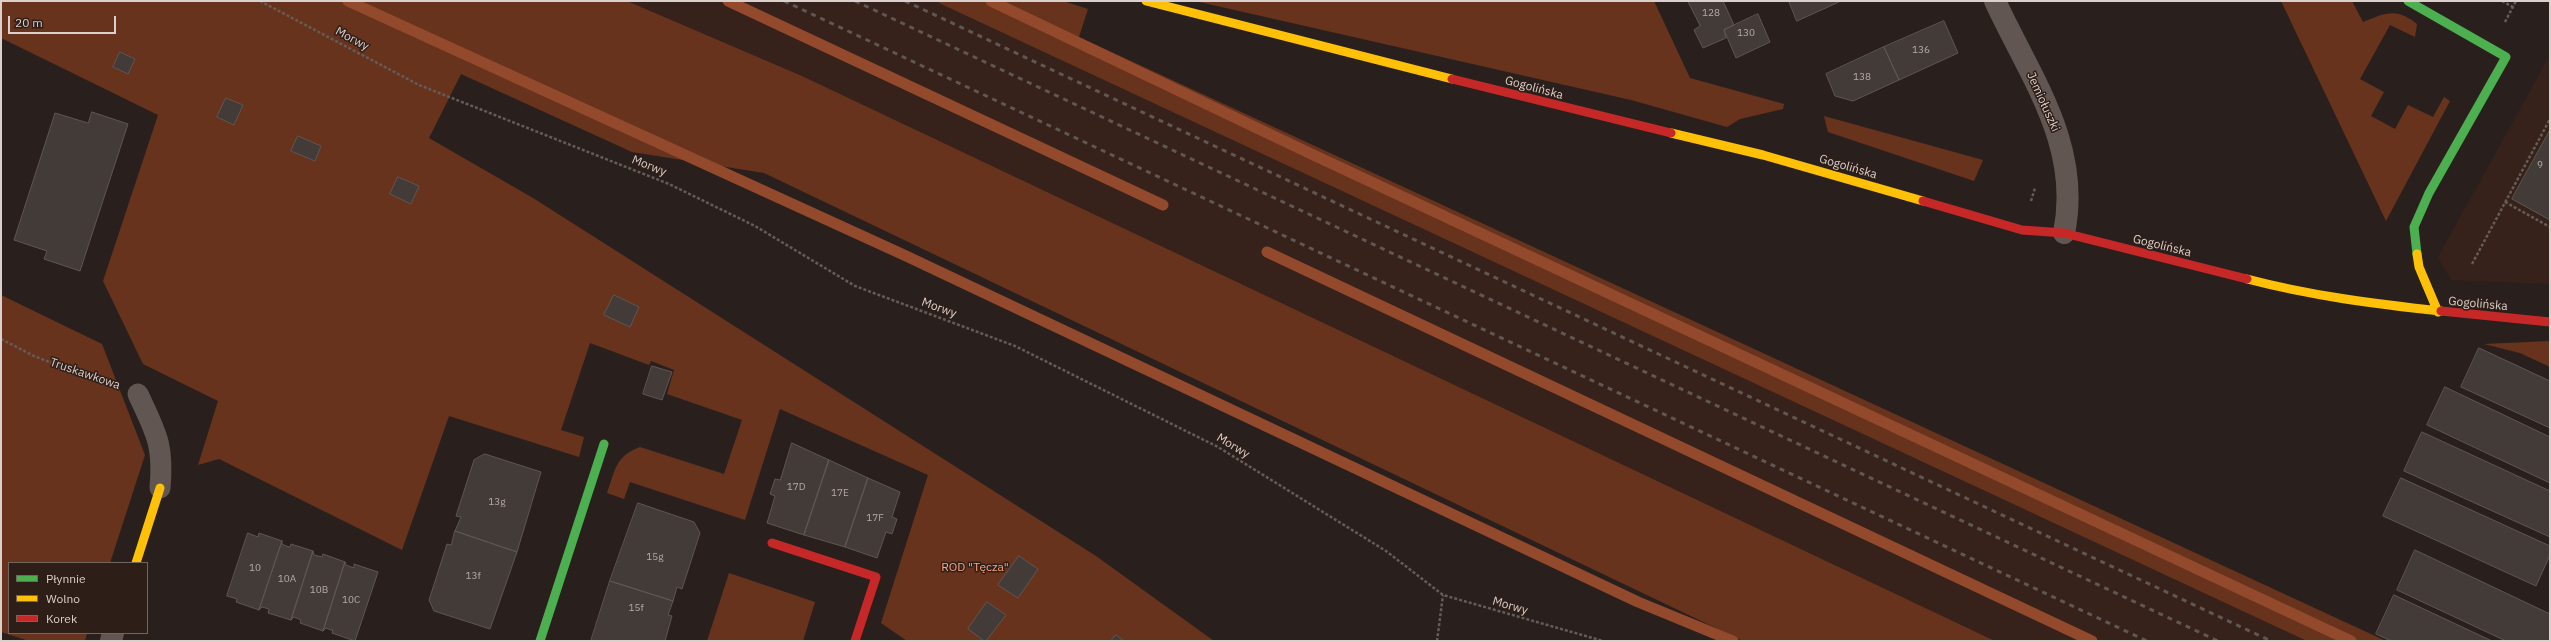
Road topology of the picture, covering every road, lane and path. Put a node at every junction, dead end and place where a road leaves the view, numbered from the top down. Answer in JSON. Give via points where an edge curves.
{"nodes":[{"id":1,"x":260,"y":1,"type":"edge"},
{"id":2,"x":1146,"y":1,"type":"edge"},
{"id":3,"x":1995,"y":1,"type":"edge"},
{"id":4,"x":2408,"y":1,"type":"edge"},
{"id":5,"x":2502,"y":1,"type":"edge"},
{"id":6,"x":2516,"y":1,"type":"edge"},
{"id":7,"x":2550,"y":119,"type":"edge"},
{"id":8,"x":2505,"y":202,"type":"junction"},
{"id":9,"x":2550,"y":226,"type":"edge"},
{"id":10,"x":2064,"y":234,"type":"junction"},
{"id":11,"x":2472,"y":264,"type":"dead end"},
{"id":12,"x":2438,"y":312,"type":"junction"},
{"id":13,"x":2550,"y":322,"type":"edge"},
{"id":14,"x":1,"y":339,"type":"edge"},
{"id":15,"x":138,"y":394,"type":"joint"},
{"id":16,"x":604,"y":444,"type":"dead end"},
{"id":17,"x":160,"y":488,"type":"joint"},
{"id":18,"x":772,"y":543,"type":"dead end"},
{"id":19,"x":136,"y":562,"type":"edge"},
{"id":20,"x":1443,"y":595,"type":"junction"},
{"id":21,"x":540,"y":641,"type":"edge"},
{"id":22,"x":856,"y":641,"type":"edge"},
{"id":23,"x":1437,"y":641,"type":"edge"},
{"id":24,"x":1603,"y":641,"type":"edge"}],
"edges":[{"from":1,"to":20,"type":"path","name":"Morwy","via":[[419,85],[668,184],[755,226],[855,286],[1016,346],[1218,446],[1386,551]]},
{"from":2,"to":10,"type":"street","name":"Gogolińska","via":[[1576,111],[1763,155],[2022,230]]},
{"from":3,"to":10,"type":"street","name":"Jemiołuszki","via":[[2054,119],[2062,148],[2069,196]]},
{"from":4,"to":12,"type":"street","via":[[2506,57],[2429,193],[2414,227],[2420,267]]},
{"from":5,"to":6,"type":"path","via":[[2513,7]]},
{"from":7,"to":8,"type":"path"},
{"from":8,"to":9,"type":"path"},
{"from":8,"to":11,"type":"path"},
{"from":10,"to":12,"type":"street","name":"Gogolińska","via":[[2293,291]]},
{"from":12,"to":13,"type":"street","name":"Gogolińska"},
{"from":14,"to":15,"type":"path","name":"Truskawkowa","via":[[34,356],[80,374],[105,379]]},
{"from":15,"to":17,"type":"lane","via":[[160,443],[163,463]]},
{"from":16,"to":21,"type":"street"},
{"from":17,"to":19,"type":"street"},
{"from":18,"to":22,"type":"street","via":[[876,577]]},
{"from":20,"to":23,"type":"path"},
{"from":20,"to":24,"type":"path","name":"Morwy"}]}
